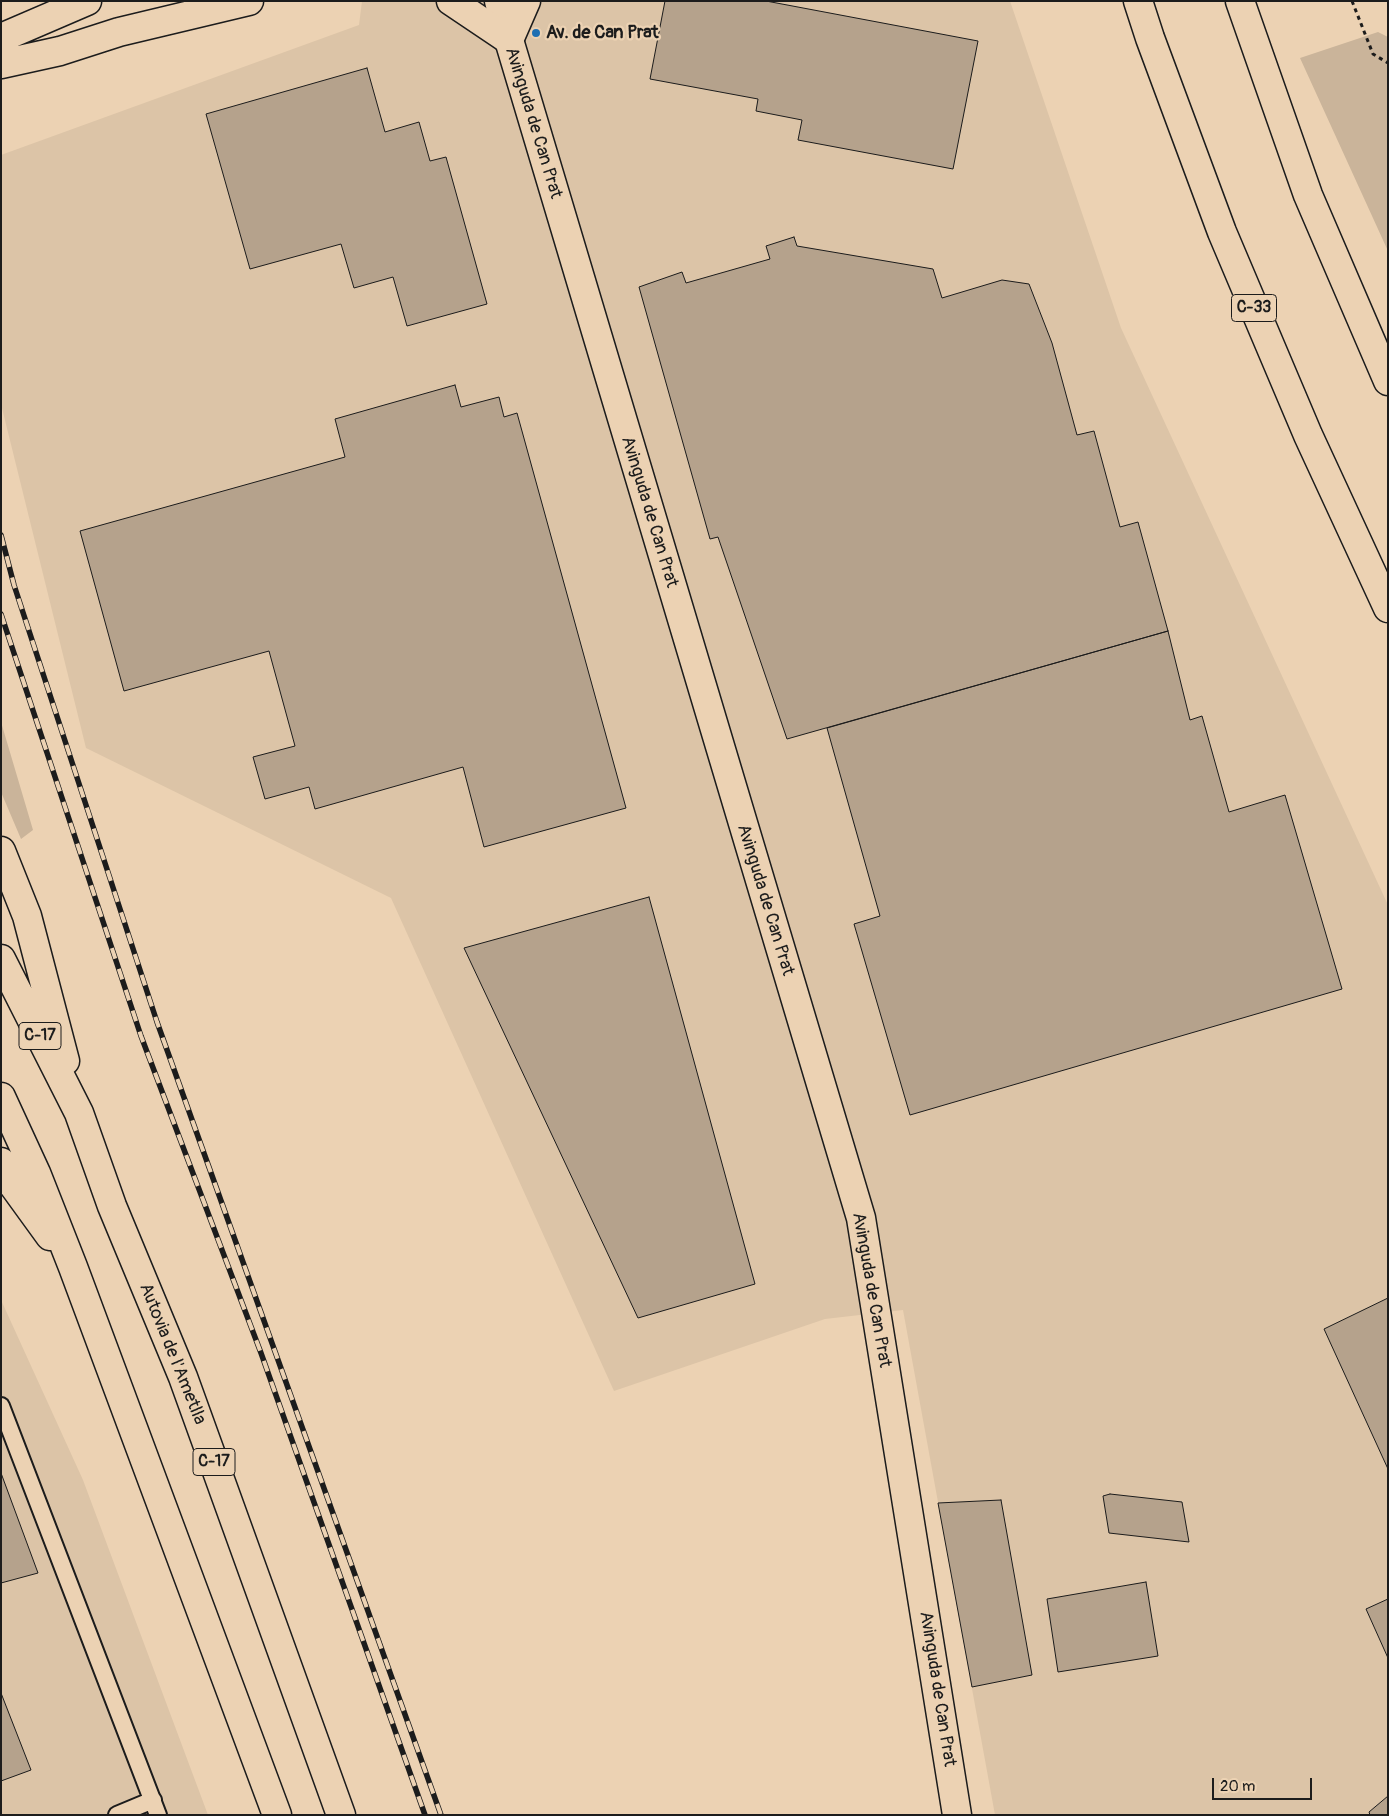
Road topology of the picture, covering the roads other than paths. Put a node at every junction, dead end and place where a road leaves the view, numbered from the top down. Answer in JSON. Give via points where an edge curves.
{"nodes":[{"id":1,"x":87,"y":1,"type":"edge"},
{"id":2,"x":249,"y":1,"type":"edge"},
{"id":3,"x":451,"y":1,"type":"edge"},
{"id":4,"x":499,"y":1,"type":"edge"},
{"id":5,"x":526,"y":1,"type":"edge"},
{"id":6,"x":1138,"y":1,"type":"edge"},
{"id":7,"x":1240,"y":1,"type":"edge"},
{"id":8,"x":1,"y":38,"type":"edge"},
{"id":9,"x":508,"y":40,"type":"junction"},
{"id":10,"x":1,"y":64,"type":"edge"},
{"id":11,"x":1388,"y":381,"type":"edge"},
{"id":12,"x":1388,"y":608,"type":"edge"},
{"id":13,"x":1,"y":851,"type":"edge"},
{"id":14,"x":1,"y":959,"type":"edge"},
{"id":15,"x":1,"y":1096,"type":"edge"},
{"id":16,"x":79,"y":1113,"type":"junction"},
{"id":17,"x":1,"y":1162,"type":"edge"},
{"id":18,"x":73,"y":1267,"type":"junction"},
{"id":19,"x":1,"y":1406,"type":"edge"},
{"id":20,"x":156,"y":1808,"type":"edge"},
{"id":21,"x":117,"y":1815,"type":"edge"},
{"id":22,"x":277,"y":1815,"type":"edge"},
{"id":23,"x":341,"y":1815,"type":"edge"},
{"id":24,"x":958,"y":1815,"type":"edge"}],
"edges":[{"from":1,"to":8,"type":"main road"},
{"from":2,"to":10,"type":"main road"},
{"from":3,"to":9,"type":"main road"},
{"from":4,"to":9,"type":"main road","name":"Avinguda de Can Prat"},
{"from":5,"to":9,"type":"main road"},
{"from":6,"to":12,"type":"main road","number":"C-33","via":[[1222,232],[1308,435]]},
{"from":7,"to":11,"type":"main road","via":[[1308,194]]},
{"from":9,"to":24,"type":"main road","name":"Avinguda de Can Prat","via":[[861,1218]]},
{"from":13,"to":16,"type":"main road","via":[[27,916]]},
{"from":14,"to":16,"type":"main road","name":"Autovia de l'Ametlla","number":"C-17"},
{"from":15,"to":18,"type":"main road"},
{"from":16,"to":23,"type":"main road","name":"Autovia de l'Ametlla","number":"C-17","via":[[112,1206],[183,1377]]},
{"from":17,"to":18,"type":"main road","via":[[13,1185]]},
{"from":18,"to":22,"type":"main road"},
{"from":19,"to":20,"type":"lane"},
{"from":20,"to":21,"type":"lane"}]}
